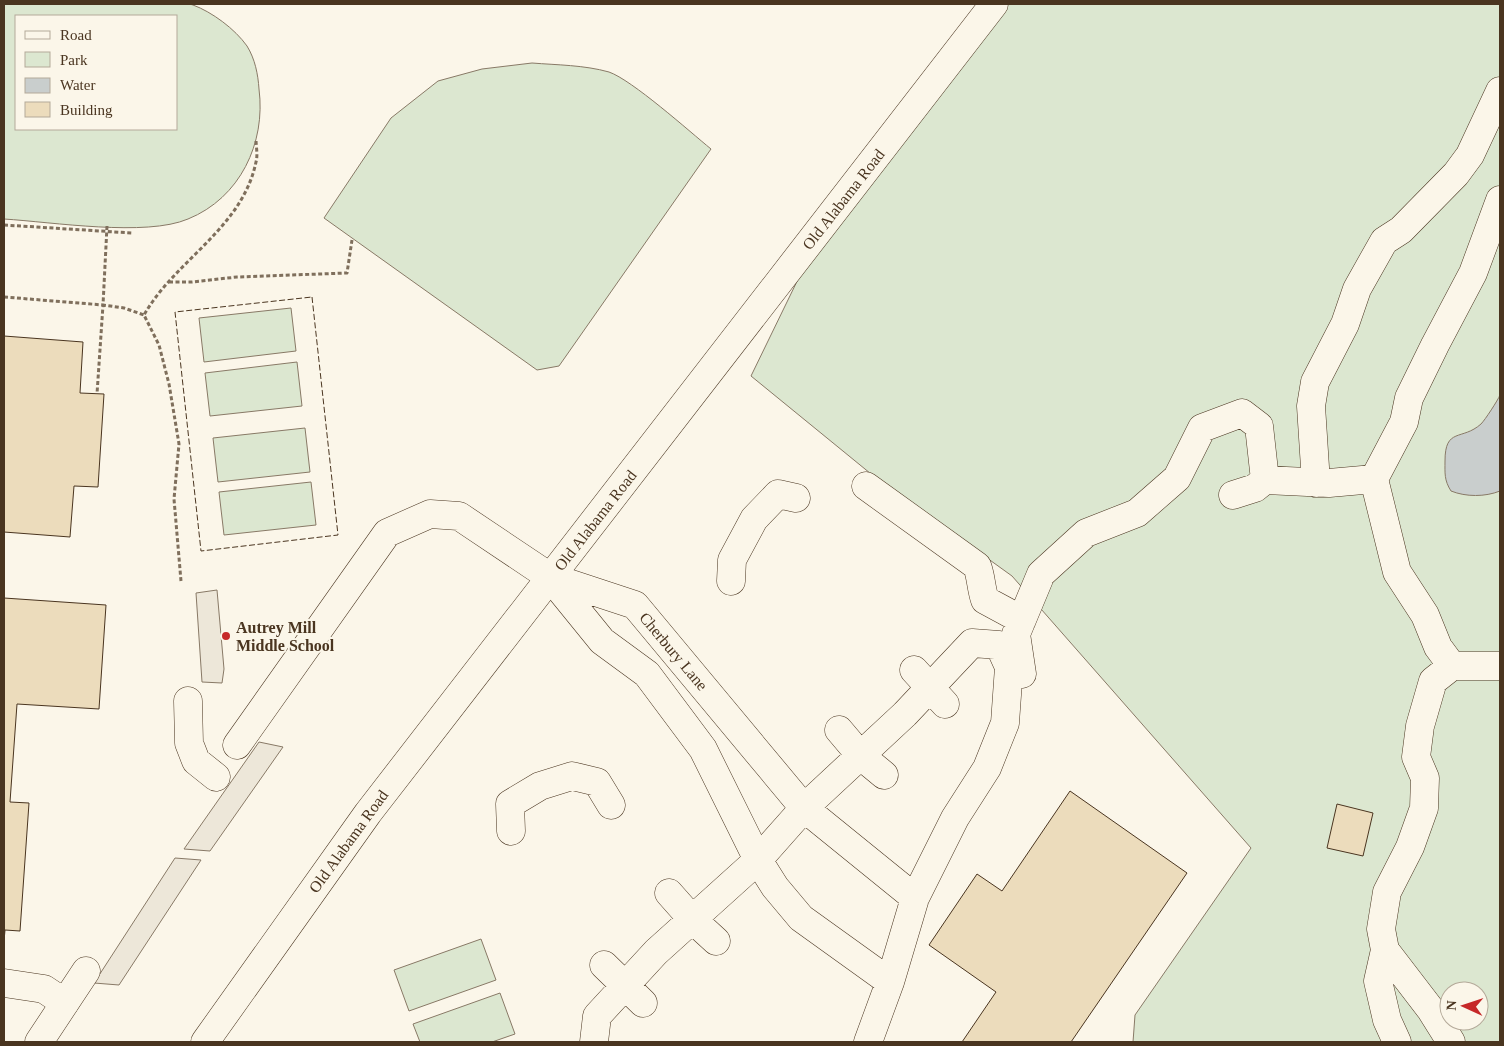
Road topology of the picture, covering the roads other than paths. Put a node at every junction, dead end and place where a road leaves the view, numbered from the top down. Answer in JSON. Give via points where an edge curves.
{"nodes":[{"id":1,"x":994,"y":4,"type":"edge"},
{"id":2,"x":1500,"y":91,"type":"edge"},
{"id":3,"x":1500,"y":200,"type":"edge"},
{"id":4,"x":1374,"y":479,"type":"junction"},
{"id":5,"x":1265,"y":480,"type":"junction"},
{"id":6,"x":1316,"y":483,"type":"junction"},
{"id":7,"x":866,"y":486,"type":"dead end"},
{"id":8,"x":1233,"y":495,"type":"dead end"},
{"id":9,"x":796,"y":498,"type":"dead end"},
{"id":10,"x":550,"y":578,"type":"junction"},
{"id":11,"x":731,"y":581,"type":"dead end"},
{"id":12,"x":1022,"y":620,"type":"junction"},
{"id":13,"x":1452,"y":666,"type":"junction"},
{"id":14,"x":1500,"y":666,"type":"edge"},
{"id":15,"x":1025,"y":700,"type":"dead end"},
{"id":16,"x":188,"y":701,"type":"dead end"},
{"id":17,"x":736,"y":724,"type":"junction"},
{"id":18,"x":839,"y":730,"type":"dead end"},
{"id":19,"x":236,"y":745,"type":"dead end"},
{"id":20,"x":703,"y":749,"type":"junction"},
{"id":21,"x":861,"y":756,"type":"junction"},
{"id":22,"x":884,"y":775,"type":"dead end"},
{"id":23,"x":216,"y":777,"type":"dead end"},
{"id":24,"x":611,"y":805,"type":"dead end"},
{"id":25,"x":804,"y":808,"type":"junction"},
{"id":26,"x":511,"y":832,"type":"dead end"},
{"id":27,"x":758,"y":860,"type":"junction"},
{"id":28,"x":668,"y":893,"type":"dead end"},
{"id":29,"x":915,"y":898,"type":"junction"},
{"id":30,"x":692,"y":919,"type":"junction"},
{"id":31,"x":716,"y":941,"type":"dead end"},
{"id":32,"x":1385,"y":950,"type":"junction"},
{"id":33,"x":604,"y":965,"type":"dead end"},
{"id":34,"x":86,"y":971,"type":"dead end"},
{"id":35,"x":890,"y":982,"type":"junction"},
{"id":36,"x":4,"y":983,"type":"edge"},
{"id":37,"x":634,"y":994,"type":"junction"},
{"id":38,"x":55,"y":996,"type":"junction"},
{"id":39,"x":39,"y":1042,"type":"edge"},
{"id":40,"x":205,"y":1042,"type":"edge"},
{"id":41,"x":594,"y":1042,"type":"edge"},
{"id":42,"x":868,"y":1042,"type":"edge"},
{"id":43,"x":1397,"y":1042,"type":"edge"},
{"id":44,"x":1451,"y":1042,"type":"edge"}],
"edges":[{"from":1,"to":10,"type":"street","name":"Old Alabama Road"},
{"from":2,"to":6,"type":"street","via":[[1470,155],[1456,174],[1401,230],[1384,241],[1357,289],[1345,324],[1315,382],[1311,406]]},
{"from":3,"to":4,"type":"street","via":[[1473,273],[1409,398],[1404,422]]},
{"from":4,"to":6,"type":"street"},
{"from":4,"to":13,"type":"street","via":[[1397,572]]},
{"from":5,"to":6,"type":"street"},
{"from":5,"to":8,"type":"street","via":[[1255,488]]},
{"from":5,"to":12,"type":"street","via":[[1259,426],[1242,413],[1202,428],[1177,478],[1137,513],[1086,533],[1041,574]]},
{"from":7,"to":12,"type":"street","via":[[977,566],[985,600]]},
{"from":9,"to":11,"type":"street","via":[[778,494],[754,519],[732,560]]},
{"from":10,"to":17,"type":"street","name":"Cherbury Lane","via":[[635,605]]},
{"from":10,"to":19,"type":"street","via":[[459,516],[430,514],[387,533]]},
{"from":10,"to":20,"type":"street","via":[[602,641],[647,674]]},
{"from":10,"to":40,"type":"street","name":"Old Alabama Road","via":[[368,812]]},
{"from":12,"to":15,"type":"street","via":[[1016,634]]},
{"from":13,"to":14,"type":"street"},
{"from":13,"to":32,"type":"street","via":[[1433,681],[1420,726],[1416,757],[1425,778],[1424,808],[1410,847],[1387,892],[1381,929]]},
{"from":16,"to":23,"type":"street","via":[[189,742],[196,761]]},
{"from":17,"to":20,"type":"street"},
{"from":17,"to":25,"type":"street","name":"Cherbury Lane"},
{"from":18,"to":21,"type":"street"},
{"from":20,"to":27,"type":"street"},
{"from":21,"to":22,"type":"street"},
{"from":21,"to":25,"type":"street"},
{"from":21,"to":29,"type":"street","via":[[972,643],[999,645],[1008,667],[1005,723],[989,731],[987,768],[945,816]]},
{"from":24,"to":26,"type":"street","via":[[597,782],[572,776],[540,786],[510,804]]},
{"from":25,"to":27,"type":"street"},
{"from":25,"to":29,"type":"street","name":"Cherbury Lane"},
{"from":27,"to":30,"type":"street"},
{"from":27,"to":35,"type":"street","via":[[801,918]]},
{"from":28,"to":30,"type":"street"},
{"from":29,"to":35,"type":"street"},
{"from":30,"to":31,"type":"street"},
{"from":30,"to":37,"type":"street","via":[[656,952]]},
{"from":32,"to":43,"type":"street","via":[[1378,981],[1387,1020]]},
{"from":32,"to":44,"type":"street"},
{"from":33,"to":37,"type":"street"},
{"from":34,"to":38,"type":"street"},
{"from":35,"to":42,"type":"street"},
{"from":36,"to":38,"type":"street"},
{"from":37,"to":41,"type":"street","via":[[598,1016]]},
{"from":38,"to":39,"type":"street"}]}
